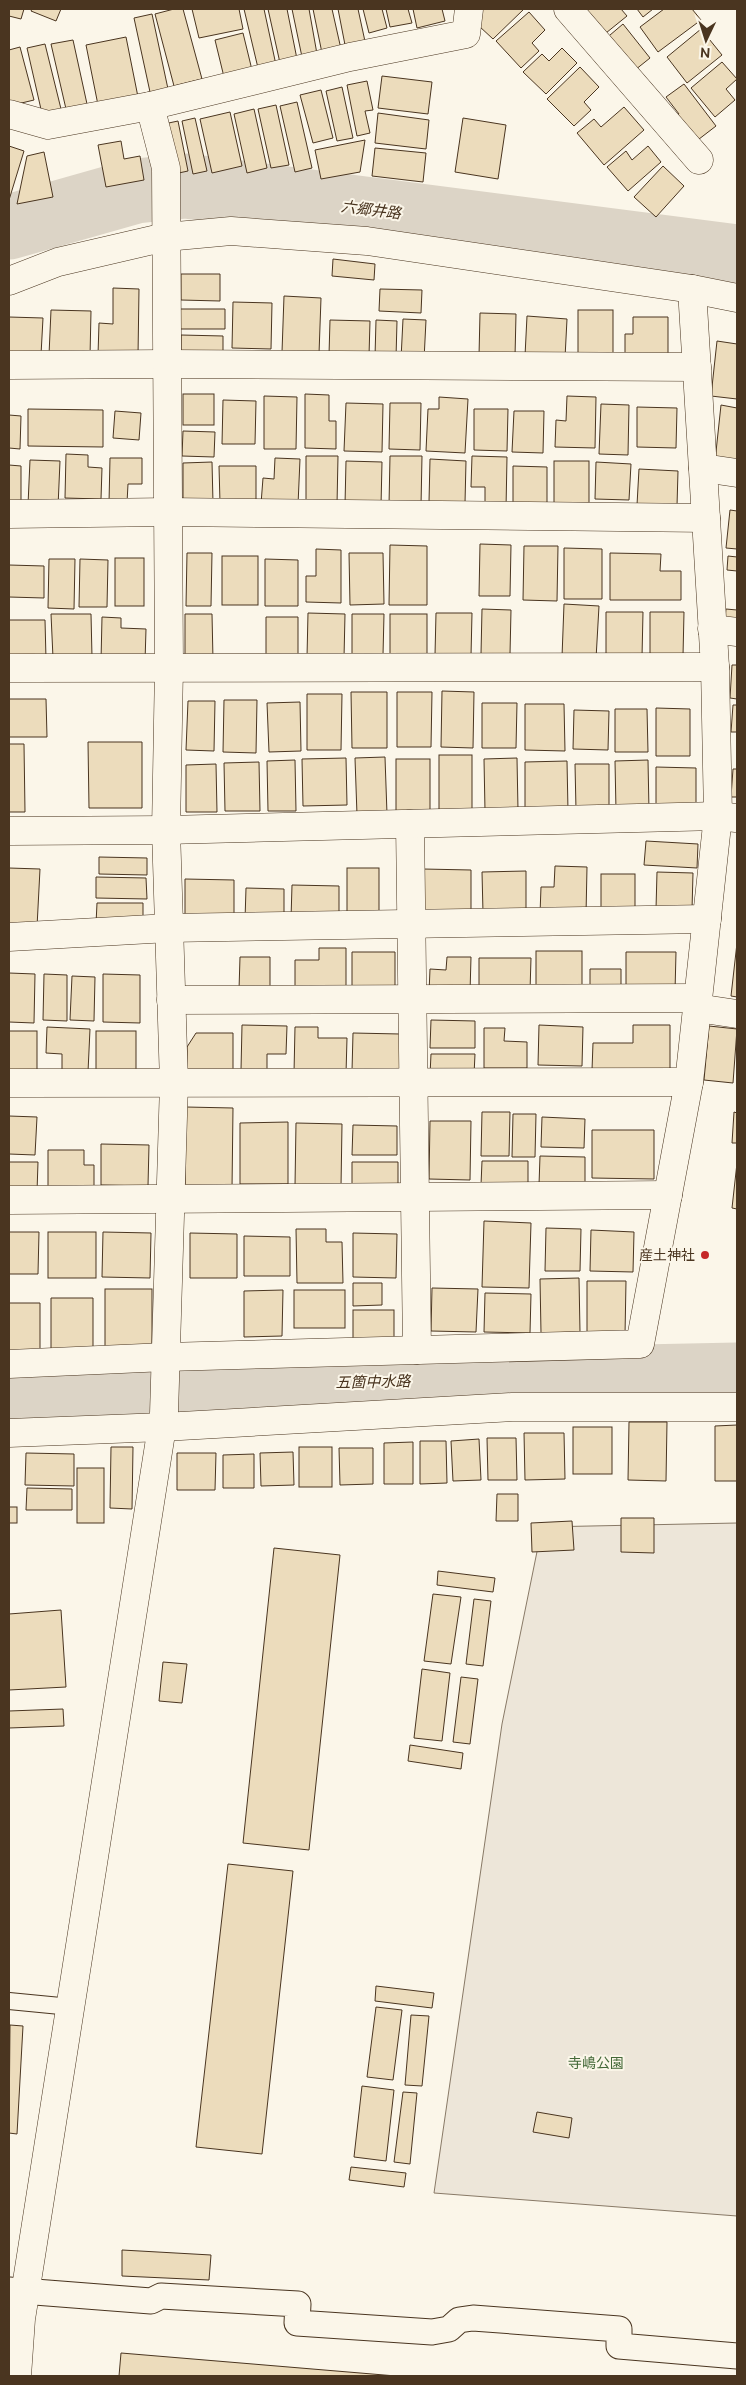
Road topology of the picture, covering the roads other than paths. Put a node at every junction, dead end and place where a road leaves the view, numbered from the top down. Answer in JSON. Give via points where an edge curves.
{"nodes":[{"id":1,"x":470,"y":9,"type":"edge"},
{"id":2,"x":568,"y":9,"type":"edge"},
{"id":3,"x":150,"y":106,"type":"junction"},
{"id":4,"x":9,"y":114,"type":"edge"},
{"id":5,"x":699,"y":160,"type":"dead end"},
{"id":6,"x":165,"y":228,"type":"junction"},
{"id":7,"x":9,"y":281,"type":"edge"},
{"id":8,"x":692,"y":289,"type":"junction"},
{"id":9,"x":737,"y":298,"type":"edge"},
{"id":10,"x":166,"y":364,"type":"junction"},
{"id":11,"x":9,"y":365,"type":"edge"},
{"id":12,"x":697,"y":367,"type":"junction"},
{"id":13,"x":703,"y":468,"type":"junction"},
{"id":14,"x":737,"y":473,"type":"edge"},
{"id":15,"x":168,"y":512,"type":"junction"},
{"id":16,"x":9,"y":514,"type":"edge"},
{"id":17,"x":706,"y":518,"type":"junction"},
{"id":18,"x":725,"y":631,"type":"edge"},
{"id":19,"x":169,"y":667,"type":"junction"},
{"id":20,"x":715,"y":667,"type":"junction"},
{"id":21,"x":9,"y":668,"type":"edge"},
{"id":22,"x":728,"y":817,"type":"edge"},
{"id":23,"x":410,"y":824,"type":"junction"},
{"id":24,"x":166,"y":830,"type":"junction"},
{"id":25,"x":9,"y":831,"type":"edge"},
{"id":26,"x":707,"y":919,"type":"junction"},
{"id":27,"x":411,"y":923,"type":"junction"},
{"id":28,"x":169,"y":928,"type":"junction"},
{"id":29,"x":9,"y":937,"type":"edge"},
{"id":30,"x":412,"y":999,"type":"junction"},
{"id":31,"x":171,"y":1000,"type":"junction"},
{"id":32,"x":698,"y":1003,"type":"junction"},
{"id":33,"x":737,"y":1014,"type":"edge"},
{"id":34,"x":413,"y":1082,"type":"junction"},
{"id":35,"x":689,"y":1082,"type":"junction"},
{"id":36,"x":9,"y":1083,"type":"edge"},
{"id":37,"x":174,"y":1083,"type":"junction"},
{"id":38,"x":668,"y":1195,"type":"junction"},
{"id":39,"x":416,"y":1196,"type":"junction"},
{"id":40,"x":170,"y":1197,"type":"junction"},
{"id":41,"x":9,"y":1200,"type":"edge"},
{"id":42,"x":417,"y":1350,"type":"junction"},
{"id":43,"x":166,"y":1357,"type":"junction"},
{"id":44,"x":9,"y":1364,"type":"edge"},
{"id":45,"x":737,"y":1407,"type":"edge"},
{"id":46,"x":163,"y":1420,"type":"junction"},
{"id":47,"x":9,"y":1433,"type":"edge"},
{"id":48,"x":9,"y":2001,"type":"edge"},
{"id":49,"x":71,"y":2007,"type":"junction"},
{"id":50,"x":17,"y":2291,"type":"edge"},
{"id":51,"x":737,"y":2356,"type":"edge"},
{"id":52,"x":18,"y":2376,"type":"edge"}],
"edges":[{"from":1,"to":3,"type":"street","via":[[466,34],[350,57]]},
{"from":2,"to":5,"type":"street"},
{"from":3,"to":4,"type":"street","via":[[48,125]]},
{"from":3,"to":6,"type":"street","via":[[166,168]]},
{"from":6,"to":7,"type":"street"},
{"from":6,"to":8,"type":"street","via":[[366,241]]},
{"from":6,"to":10,"type":"street"},
{"from":8,"to":9,"type":"street"},
{"from":8,"to":12,"type":"street"},
{"from":10,"to":11,"type":"street"},
{"from":10,"to":12,"type":"street"},
{"from":10,"to":15,"type":"street"},
{"from":12,"to":13,"type":"street"},
{"from":13,"to":14,"type":"street"},
{"from":13,"to":17,"type":"street"},
{"from":15,"to":16,"type":"street"},
{"from":15,"to":17,"type":"street"},
{"from":15,"to":19,"type":"street"},
{"from":17,"to":18,"type":"street"},
{"from":18,"to":20,"type":"street"},
{"from":19,"to":20,"type":"street"},
{"from":19,"to":21,"type":"street"},
{"from":19,"to":24,"type":"street"},
{"from":20,"to":22,"type":"street"},
{"from":22,"to":23,"type":"street"},
{"from":22,"to":26,"type":"street"},
{"from":23,"to":24,"type":"street"},
{"from":23,"to":27,"type":"street"},
{"from":24,"to":25,"type":"street"},
{"from":24,"to":28,"type":"street"},
{"from":26,"to":27,"type":"street"},
{"from":26,"to":32,"type":"street"},
{"from":27,"to":28,"type":"street"},
{"from":27,"to":30,"type":"street"},
{"from":28,"to":29,"type":"street"},
{"from":28,"to":31,"type":"street"},
{"from":30,"to":31,"type":"street"},
{"from":30,"to":32,"type":"street"},
{"from":30,"to":34,"type":"street"},
{"from":31,"to":37,"type":"street"},
{"from":32,"to":33,"type":"street"},
{"from":32,"to":35,"type":"street"},
{"from":34,"to":35,"type":"street"},
{"from":34,"to":37,"type":"street"},
{"from":34,"to":39,"type":"street"},
{"from":35,"to":38,"type":"street"},
{"from":36,"to":37,"type":"street"},
{"from":37,"to":40,"type":"street"},
{"from":38,"to":39,"type":"street"},
{"from":38,"to":42,"type":"street","via":[[640,1344]]},
{"from":39,"to":40,"type":"street"},
{"from":39,"to":42,"type":"street"},
{"from":40,"to":41,"type":"street"},
{"from":40,"to":43,"type":"street"},
{"from":42,"to":43,"type":"street"},
{"from":43,"to":44,"type":"street"},
{"from":43,"to":46,"type":"street"},
{"from":45,"to":46,"type":"street","via":[[512,1407]]},
{"from":46,"to":47,"type":"street"},
{"from":46,"to":49,"type":"street"},
{"from":48,"to":49,"type":"lane"},
{"from":49,"to":50,"type":"street"},
{"from":50,"to":51,"type":"street","via":[[151,2301],[161,2296],[298,2304],[297,2323],[316,2325],[432,2332],[449,2329],[459,2320],[472,2318],[619,2329],[619,2346]]},
{"from":50,"to":52,"type":"street","via":[[21,2319]]}]}
